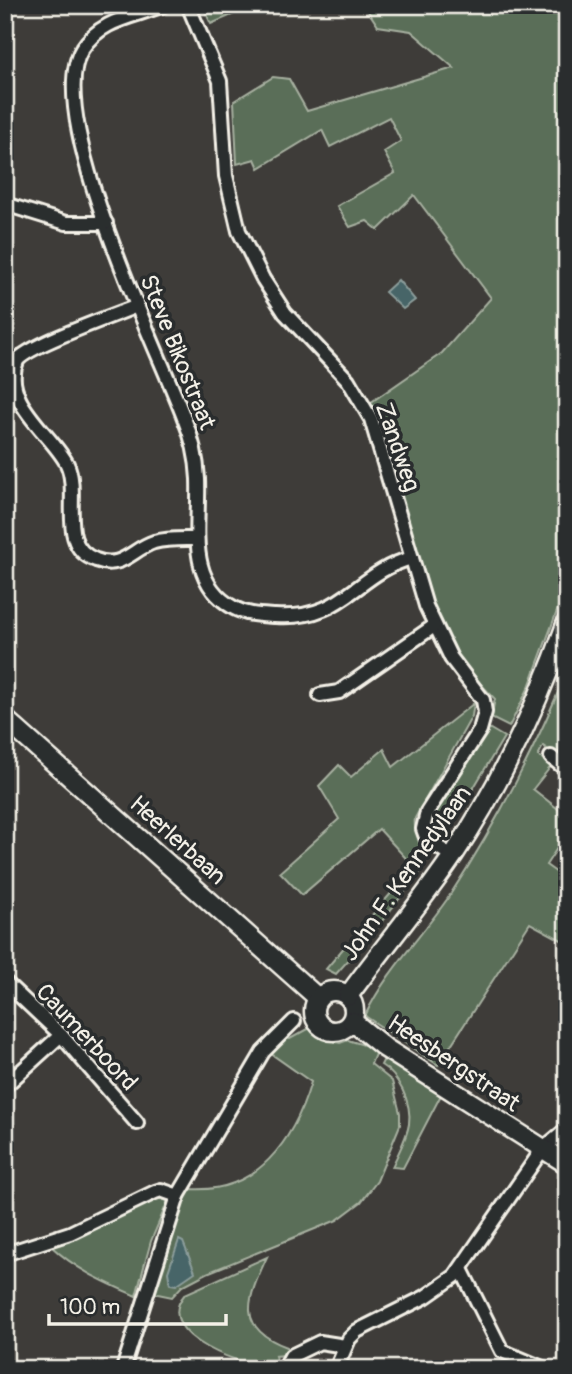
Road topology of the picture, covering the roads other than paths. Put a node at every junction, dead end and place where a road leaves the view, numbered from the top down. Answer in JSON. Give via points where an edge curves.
{"nodes":[{"id":1,"x":164,"y":5,"type":"edge"},
{"id":2,"x":188,"y":5,"type":"edge"},
{"id":3,"x":5,"y":204,"type":"edge"},
{"id":4,"x":106,"y":223,"type":"junction"},
{"id":5,"x":137,"y":306,"type":"junction"},
{"id":6,"x":197,"y":539,"type":"junction"},
{"id":7,"x":412,"y":558,"type":"junction"},
{"id":8,"x":567,"y":622,"type":"edge"},
{"id":9,"x":434,"y":626,"type":"junction"},
{"id":10,"x":320,"y":695,"type":"dead end"},
{"id":11,"x":5,"y":719,"type":"edge"},
{"id":12,"x":551,"y":757,"type":"dead end"},
{"id":13,"x":567,"y":770,"type":"edge"},
{"id":14,"x":452,"y":856,"type":"junction"},
{"id":15,"x":5,"y":982,"type":"edge"},
{"id":16,"x":348,"y":996,"type":"junction"},
{"id":17,"x":318,"y":998,"type":"junction"},
{"id":18,"x":294,"y":1021,"type":"dead end"},
{"id":19,"x":352,"y":1021,"type":"junction"},
{"id":20,"x":61,"y":1035,"type":"junction"},
{"id":21,"x":5,"y":1086,"type":"edge"},
{"id":22,"x":137,"y":1123,"type":"dead end"},
{"id":23,"x":567,"y":1129,"type":"edge"},
{"id":24,"x":541,"y":1150,"type":"junction"},
{"id":25,"x":567,"y":1164,"type":"edge"},
{"id":26,"x":177,"y":1196,"type":"junction"},
{"id":27,"x":5,"y":1254,"type":"edge"},
{"id":28,"x":461,"y":1269,"type":"junction"},
{"id":29,"x":345,"y":1346,"type":"junction"},
{"id":30,"x":123,"y":1369,"type":"edge"},
{"id":31,"x":284,"y":1369,"type":"edge"},
{"id":32,"x":336,"y":1369,"type":"edge"},
{"id":33,"x":545,"y":1369,"type":"edge"}],
"edges":[{"from":1,"to":4,"type":"street","name":"Steve Bikostraat","via":[[97,31],[82,49],[72,74],[73,101],[87,163]]},
{"from":2,"to":7,"type":"street","name":"Zandweg","via":[[220,81],[226,176],[239,231],[285,313],[348,380],[371,419]]},
{"from":3,"to":4,"type":"street","via":[[66,223]]},
{"from":4,"to":5,"type":"street","name":"Steve Bikostraat"},
{"from":5,"to":6,"type":"street","name":"Steve Bikostraat","via":[[195,454]]},
{"from":5,"to":6,"type":"street","via":[[24,353],[11,375],[13,393],[68,466],[74,489],[72,531],[85,554],[103,562],[121,562],[154,542]]},
{"from":6,"to":7,"type":"street","name":"Steve Bikostraat","via":[[200,569],[211,589],[234,608],[254,615],[314,615]]},
{"from":7,"to":9,"type":"street","name":"Zandweg"},
{"from":8,"to":14,"type":"street","name":"John F. Kennedylaan","via":[[522,732],[493,791]]},
{"from":9,"to":10,"type":"street","via":[[339,692]]},
{"from":9,"to":14,"type":"street","name":"Zandweg","via":[[483,700],[485,712],[480,730],[424,823],[427,840]]},
{"from":11,"to":17,"type":"street","name":"Heerlerbaan"},
{"from":12,"to":13,"type":"street"},
{"from":14,"to":16,"type":"street","name":"John F. Kennedylaan"},
{"from":15,"to":20,"type":"street","name":"Caumerboord"},
{"from":16,"to":17,"type":"street","via":[[332,991]]},
{"from":16,"to":19,"type":"street","via":[[355,1007]]},
{"from":17,"to":19,"type":"street","via":[[314,1010],[321,1027],[339,1031]]},
{"from":18,"to":26,"type":"street","via":[[263,1052]]},
{"from":19,"to":24,"type":"street","name":"Heesbergstraat","via":[[385,1048]]},
{"from":20,"to":21,"type":"street"},
{"from":20,"to":22,"type":"street","name":"Caumerboord"},
{"from":23,"to":24,"type":"street"},
{"from":24,"to":25,"type":"street","name":"Heesbergstraat"},
{"from":24,"to":28,"type":"street"},
{"from":26,"to":27,"type":"street","via":[[155,1192],[82,1229]]},
{"from":26,"to":30,"type":"street"},
{"from":28,"to":29,"type":"street","via":[[432,1293],[357,1331]]},
{"from":28,"to":33,"type":"street","via":[[502,1351]]},
{"from":29,"to":31,"type":"street","via":[[320,1342],[291,1356]]},
{"from":29,"to":32,"type":"street"}]}
